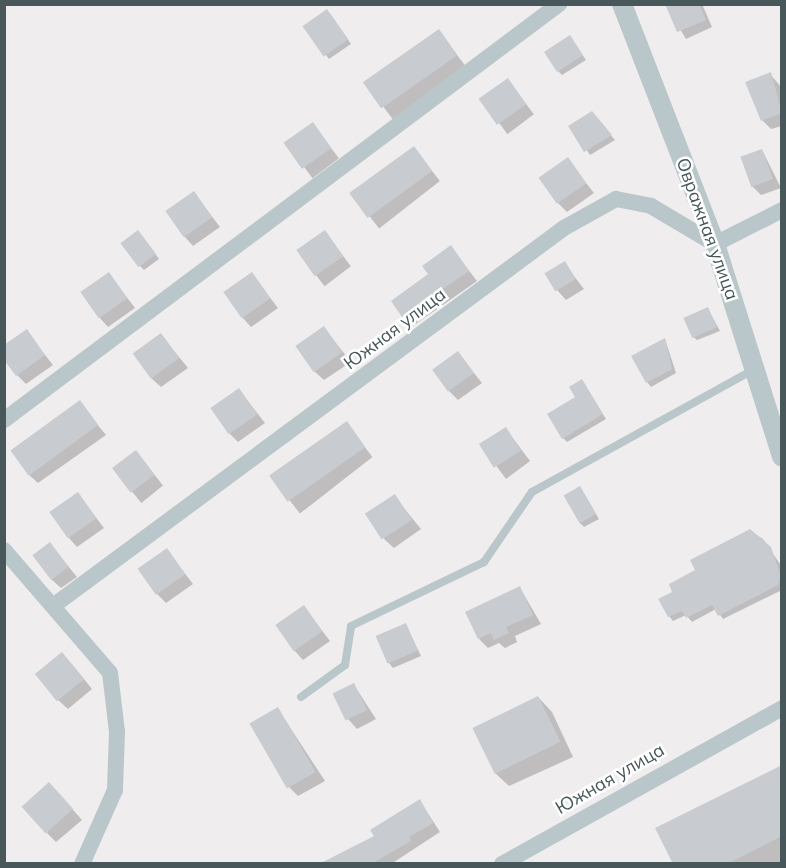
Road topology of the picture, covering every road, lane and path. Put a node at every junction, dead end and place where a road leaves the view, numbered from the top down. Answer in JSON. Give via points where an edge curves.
{"nodes":[{"id":1,"x":559,"y":4,"type":"edge"},
{"id":2,"x":622,"y":4,"type":"edge"},
{"id":3,"x":782,"y":210,"type":"edge"},
{"id":4,"x":715,"y":243,"type":"junction"},
{"id":5,"x":756,"y":368,"type":"junction"},
{"id":6,"x":4,"y":420,"type":"edge"},
{"id":7,"x":782,"y":458,"type":"edge"},
{"id":8,"x":4,"y":550,"type":"edge"},
{"id":9,"x":53,"y":606,"type":"junction"},
{"id":10,"x":301,"y":698,"type":"dead end"},
{"id":11,"x":782,"y":708,"type":"edge"},
{"id":12,"x":82,"y":864,"type":"edge"},
{"id":13,"x":502,"y":864,"type":"edge"}],
"edges":[{"from":1,"to":6,"type":"street"},
{"from":2,"to":4,"type":"street","name":"Овражная улица"},
{"from":3,"to":4,"type":"street"},
{"from":4,"to":5,"type":"street","name":"Овражная улица"},
{"from":4,"to":9,"type":"street","name":"Южная улица","via":[[651,206],[616,199],[564,228]]},
{"from":5,"to":7,"type":"street","name":"Овражная улица"},
{"from":5,"to":10,"type":"lane","via":[[532,492],[484,562],[351,626],[345,665]]},
{"from":8,"to":9,"type":"street"},
{"from":9,"to":12,"type":"street","via":[[110,674],[114,708],[115,789]]},
{"from":11,"to":13,"type":"street","name":"Южная улица","via":[[738,729]]}]}
